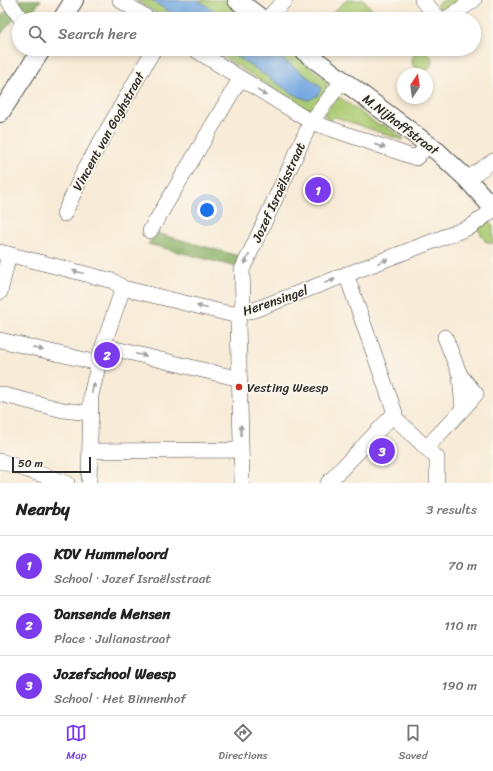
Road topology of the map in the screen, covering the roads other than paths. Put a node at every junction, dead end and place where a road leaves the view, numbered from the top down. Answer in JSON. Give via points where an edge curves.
{"nodes":[{"id":1,"x":8,"y":0,"type":"edge"},
{"id":2,"x":74,"y":0,"type":"edge"},
{"id":3,"x":120,"y":0,"type":"edge"},
{"id":4,"x":237,"y":0,"type":"edge"},
{"id":5,"x":285,"y":0,"type":"edge"},
{"id":6,"x":422,"y":0,"type":"edge"},
{"id":7,"x":474,"y":0,"type":"edge"},
{"id":8,"x":16,"y":12,"type":"edge"},
{"id":9,"x":66,"y":12,"type":"edge"},
{"id":10,"x":138,"y":12,"type":"edge"},
{"id":11,"x":253,"y":12,"type":"edge"},
{"id":12,"x":274,"y":12,"type":"edge"},
{"id":13,"x":433,"y":12,"type":"edge"},
{"id":14,"x":456,"y":12,"type":"edge"},
{"id":15,"x":37,"y":56,"type":"edge"},
{"id":16,"x":150,"y":56,"type":"edge"},
{"id":17,"x":204,"y":56,"type":"edge"},
{"id":18,"x":310,"y":56,"type":"edge"},
{"id":19,"x":240,"y":80,"type":"junction"},
{"id":20,"x":342,"y":80,"type":"junction"},
{"id":21,"x":0,"y":113,"type":"edge"},
{"id":22,"x":310,"y":122,"type":"junction"},
{"id":23,"x":429,"y":144,"type":"junction"},
{"id":24,"x":493,"y":161,"type":"edge"},
{"id":25,"x":467,"y":179,"type":"junction"},
{"id":26,"x":493,"y":209,"type":"edge"},
{"id":27,"x":64,"y":214,"type":"dead end"},
{"id":28,"x":150,"y":231,"type":"dead end"},
{"id":29,"x":5,"y":253,"type":"edge"},
{"id":30,"x":346,"y":274,"type":"junction"},
{"id":31,"x":124,"y":288,"type":"junction"},
{"id":32,"x":0,"y":292,"type":"edge"},
{"id":33,"x":240,"y":313,"type":"junction"},
{"id":34,"x":445,"y":337,"type":"dead end"},
{"id":35,"x":0,"y":340,"type":"edge"},
{"id":36,"x":103,"y":346,"type":"junction"},
{"id":37,"x":98,"y":363,"type":"junction"},
{"id":38,"x":240,"y":379,"type":"junction"},
{"id":39,"x":0,"y":394,"type":"edge"},
{"id":40,"x":90,"y":413,"type":"junction"},
{"id":41,"x":393,"y":416,"type":"junction"},
{"id":42,"x":426,"y":448,"type":"junction"},
{"id":43,"x":241,"y":450,"type":"junction"},
{"id":44,"x":90,"y":451,"type":"junction"},
{"id":45,"x":0,"y":461,"type":"edge"},
{"id":46,"x":444,"y":463,"type":"dead end"},
{"id":47,"x":67,"y":483,"type":"edge"},
{"id":48,"x":89,"y":483,"type":"edge"},
{"id":49,"x":242,"y":483,"type":"edge"},
{"id":50,"x":328,"y":483,"type":"edge"},
{"id":51,"x":438,"y":483,"type":"edge"}],
"edges":[{"from":1,"to":8,"type":"street"},
{"from":2,"to":9,"type":"main road"},
{"from":3,"to":10,"type":"street"},
{"from":4,"to":11,"type":"main road"},
{"from":5,"to":12,"type":"street"},
{"from":6,"to":13,"type":"street"},
{"from":7,"to":14,"type":"street"},
{"from":15,"to":21,"type":"main road"},
{"from":16,"to":27,"type":"street","name":"Vincent van Goghstraat","via":[[85,169]]},
{"from":17,"to":19,"type":"street"},
{"from":18,"to":20,"type":"main road","name":"M.Nijhoffstraat"},
{"from":19,"to":22,"type":"street","one_way":true},
{"from":19,"to":28,"type":"street"},
{"from":20,"to":22,"type":"street","name":"Jozef Israëlsstraat"},
{"from":20,"to":23,"type":"main road","name":"M.Nijhoffstraat"},
{"from":22,"to":23,"type":"street","one_way":true,"via":[[416,158]]},
{"from":22,"to":33,"type":"street","name":"Jozef Israëlsstraat","one_way":true,"via":[[242,270],[243,301]]},
{"from":23,"to":25,"type":"main road","name":"M.Nijhoffstraat"},
{"from":24,"to":25,"type":"street"},
{"from":25,"to":26,"type":"main road","name":"M.Nijhoffstraat"},
{"from":30,"to":26,"type":"street","name":"Herensingel","one_way":true,"via":[[470,228]]},
{"from":31,"to":29,"type":"street","name":"Herensingel","one_way":true,"via":[[113,281]]},
{"from":29,"to":32,"type":"street"},
{"from":33,"to":30,"type":"street","name":"Herensingel","one_way":true,"via":[[254,310]]},
{"from":30,"to":41,"type":"street","via":[[395,413]]},
{"from":33,"to":31,"type":"street","name":"Herensingel","one_way":true,"via":[[230,314]]},
{"from":31,"to":36,"type":"street"},
{"from":33,"to":38,"type":"street","name":"Jozef Israëlsstraat"},
{"from":34,"to":42,"type":"street","via":[[460,375],[463,409]]},
{"from":35,"to":37,"type":"street","one_way":true},
{"from":36,"to":37,"type":"street"},
{"from":36,"to":38,"type":"street","one_way":true},
{"from":40,"to":37,"type":"street","one_way":true},
{"from":43,"to":38,"type":"street","name":"Jozef Israëlsstraat","one_way":true},
{"from":39,"to":40,"type":"street","via":[[63,410]]},
{"from":40,"to":44,"type":"street"},
{"from":41,"to":42,"type":"street"},
{"from":41,"to":50,"type":"street"},
{"from":42,"to":51,"type":"street","via":[[437,458]]},
{"from":43,"to":44,"type":"street"},
{"from":43,"to":49,"type":"street","name":"Jozef Israëlsstraat"},
{"from":44,"to":48,"type":"street"},
{"from":45,"to":47,"type":"street"},
{"from":46,"to":51,"type":"street","via":[[442,479]]}]}
